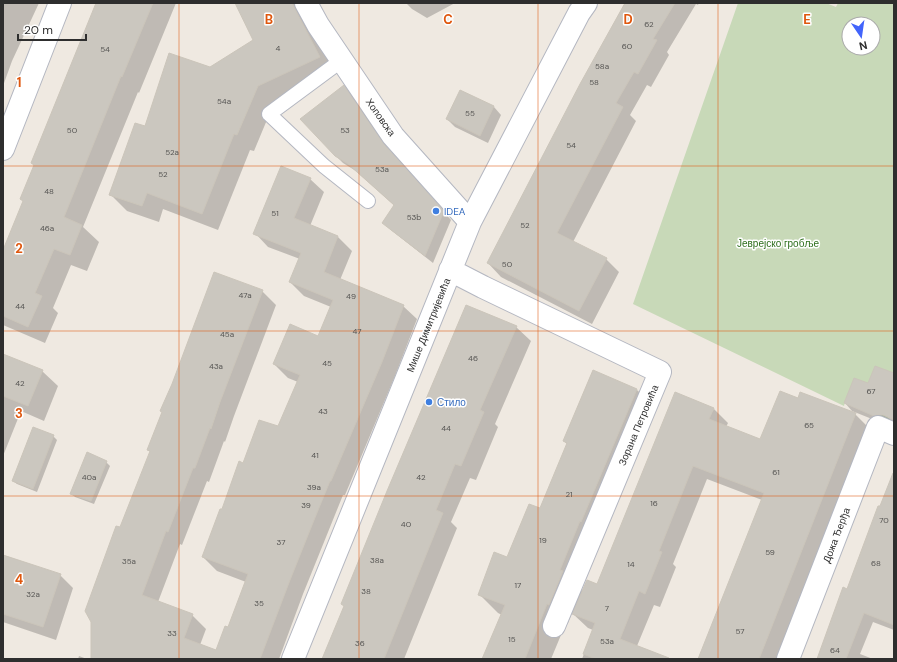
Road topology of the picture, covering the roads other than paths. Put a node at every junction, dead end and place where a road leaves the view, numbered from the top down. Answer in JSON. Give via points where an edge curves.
{"nodes":[{"id":1,"x":60,"y":3,"type":"edge"},
{"id":2,"x":306,"y":3,"type":"edge"},
{"id":3,"x":580,"y":6,"type":"edge"},
{"id":4,"x":342,"y":60,"type":"junction"},
{"id":5,"x":3,"y":149,"type":"edge"},
{"id":6,"x":368,"y":201,"type":"dead end"},
{"id":7,"x":470,"y":222,"type":"junction"},
{"id":8,"x":450,"y":270,"type":"junction"},
{"id":9,"x":894,"y":434,"type":"edge"},
{"id":10,"x":554,"y":626,"type":"dead end"},
{"id":11,"x":293,"y":659,"type":"edge"},
{"id":12,"x":788,"y":659,"type":"edge"}],
"edges":[{"from":1,"to":5,"type":"street"},
{"from":2,"to":4,"type":"street","name":"Хоповска"},
{"from":3,"to":7,"type":"street","name":"Мише Димитријевића"},
{"from":4,"to":6,"type":"lane","via":[[269,114],[324,166]]},
{"from":4,"to":7,"type":"street","name":"Хоповска","via":[[393,136]]},
{"from":7,"to":8,"type":"street","name":"Мише Димитријевића"},
{"from":8,"to":10,"type":"street","name":"Зорана Петровића","via":[[660,372]]},
{"from":8,"to":11,"type":"street","name":"Мише Димитријевића"},
{"from":9,"to":12,"type":"street","name":"Дожа Ђерђа","via":[[878,427]]}]}
